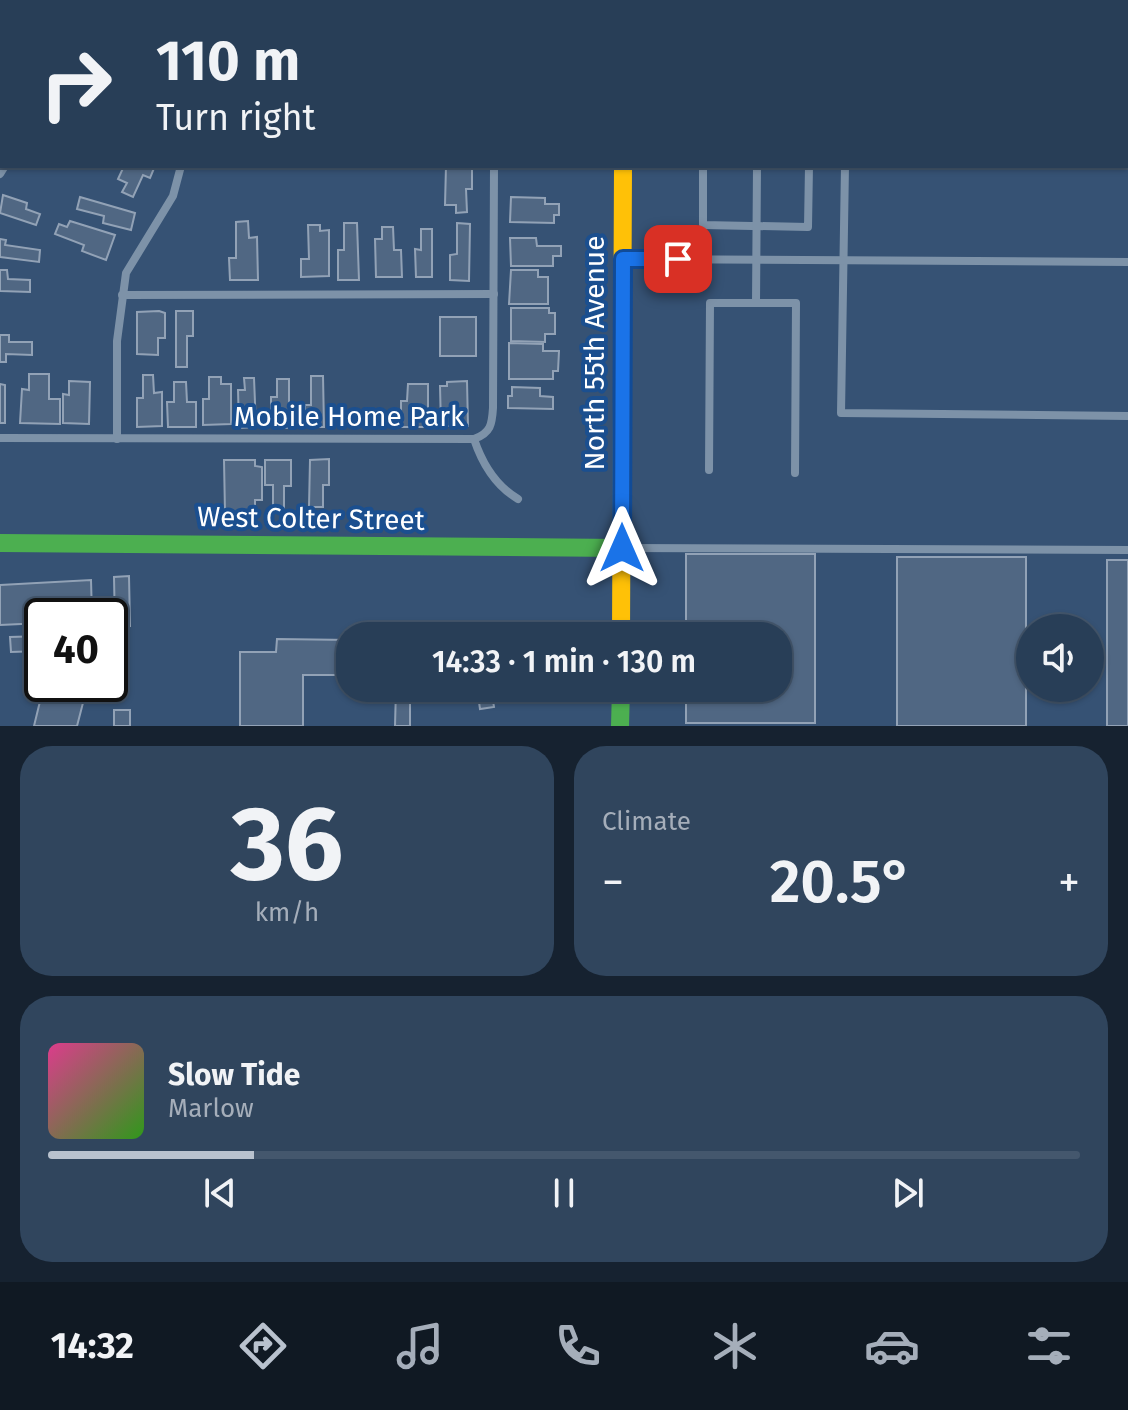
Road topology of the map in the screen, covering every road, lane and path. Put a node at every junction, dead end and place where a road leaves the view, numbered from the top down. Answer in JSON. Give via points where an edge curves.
{"nodes":[{"id":1,"x":180,"y":168,"type":"edge"},
{"id":2,"x":494,"y":168,"type":"edge"},
{"id":3,"x":623,"y":168,"type":"edge"},
{"id":4,"x":703,"y":168,"type":"edge"},
{"id":5,"x":757,"y":168,"type":"edge"},
{"id":6,"x":809,"y":168,"type":"edge"},
{"id":7,"x":845,"y":168,"type":"edge"},
{"id":8,"x":757,"y":226,"type":"junction"},
{"id":9,"x":623,"y":259,"type":"junction"},
{"id":10,"x":757,"y":259,"type":"junction"},
{"id":11,"x":843,"y":260,"type":"junction"},
{"id":12,"x":1128,"y":262,"type":"edge"},
{"id":13,"x":494,"y":294,"type":"junction"},
{"id":14,"x":122,"y":295,"type":"junction"},
{"id":15,"x":756,"y":303,"type":"junction"},
{"id":16,"x":1128,"y":416,"type":"edge"},
{"id":17,"x":0,"y":438,"type":"edge"},
{"id":18,"x":117,"y":439,"type":"junction"},
{"id":19,"x":474,"y":439,"type":"junction"},
{"id":20,"x":709,"y":470,"type":"dead end"},
{"id":21,"x":795,"y":473,"type":"dead end"},
{"id":22,"x":518,"y":499,"type":"dead end"},
{"id":23,"x":0,"y":543,"type":"edge"},
{"id":24,"x":622,"y":548,"type":"junction"},
{"id":25,"x":1128,"y":550,"type":"edge"},
{"id":26,"x":621,"y":622,"type":"edge"},
{"id":27,"x":621,"y":702,"type":"edge"},
{"id":28,"x":620,"y":726,"type":"edge"}],
"edges":[{"from":1,"to":14,"type":"lane","via":[[173,196],[133,257]]},
{"from":2,"to":13,"type":"lane","name":"Mobile Home Park"},
{"from":3,"to":9,"type":"street","name":"North 55th Avenue"},
{"from":4,"to":8,"type":"lane","via":[[703,225]]},
{"from":5,"to":8,"type":"lane"},
{"from":6,"to":8,"type":"lane","via":[[808,227]]},
{"from":7,"to":11,"type":"lane"},
{"from":8,"to":10,"type":"lane"},
{"from":9,"to":10,"type":"lane"},
{"from":9,"to":24,"type":"street","name":"North 55th Avenue"},
{"from":10,"to":11,"type":"lane"},
{"from":10,"to":15,"type":"lane"},
{"from":11,"to":12,"type":"lane"},
{"from":11,"to":16,"type":"lane","via":[[841,413]]},
{"from":13,"to":14,"type":"lane"},
{"from":13,"to":19,"type":"lane","name":"Mobile Home Park","via":[[492,426]]},
{"from":14,"to":18,"type":"lane"},
{"from":15,"to":20,"type":"lane","via":[[710,303]]},
{"from":15,"to":21,"type":"lane","via":[[796,303]]},
{"from":17,"to":18,"type":"lane","name":"Mobile Home Park"},
{"from":18,"to":19,"type":"lane","name":"Mobile Home Park"},
{"from":19,"to":22,"type":"lane","via":[[491,473]]},
{"from":23,"to":24,"type":"street","name":"West Colter Street"},
{"from":24,"to":25,"type":"lane"},
{"from":24,"to":26,"type":"street","name":"North 55th Avenue"},
{"from":27,"to":28,"type":"street"}]}
